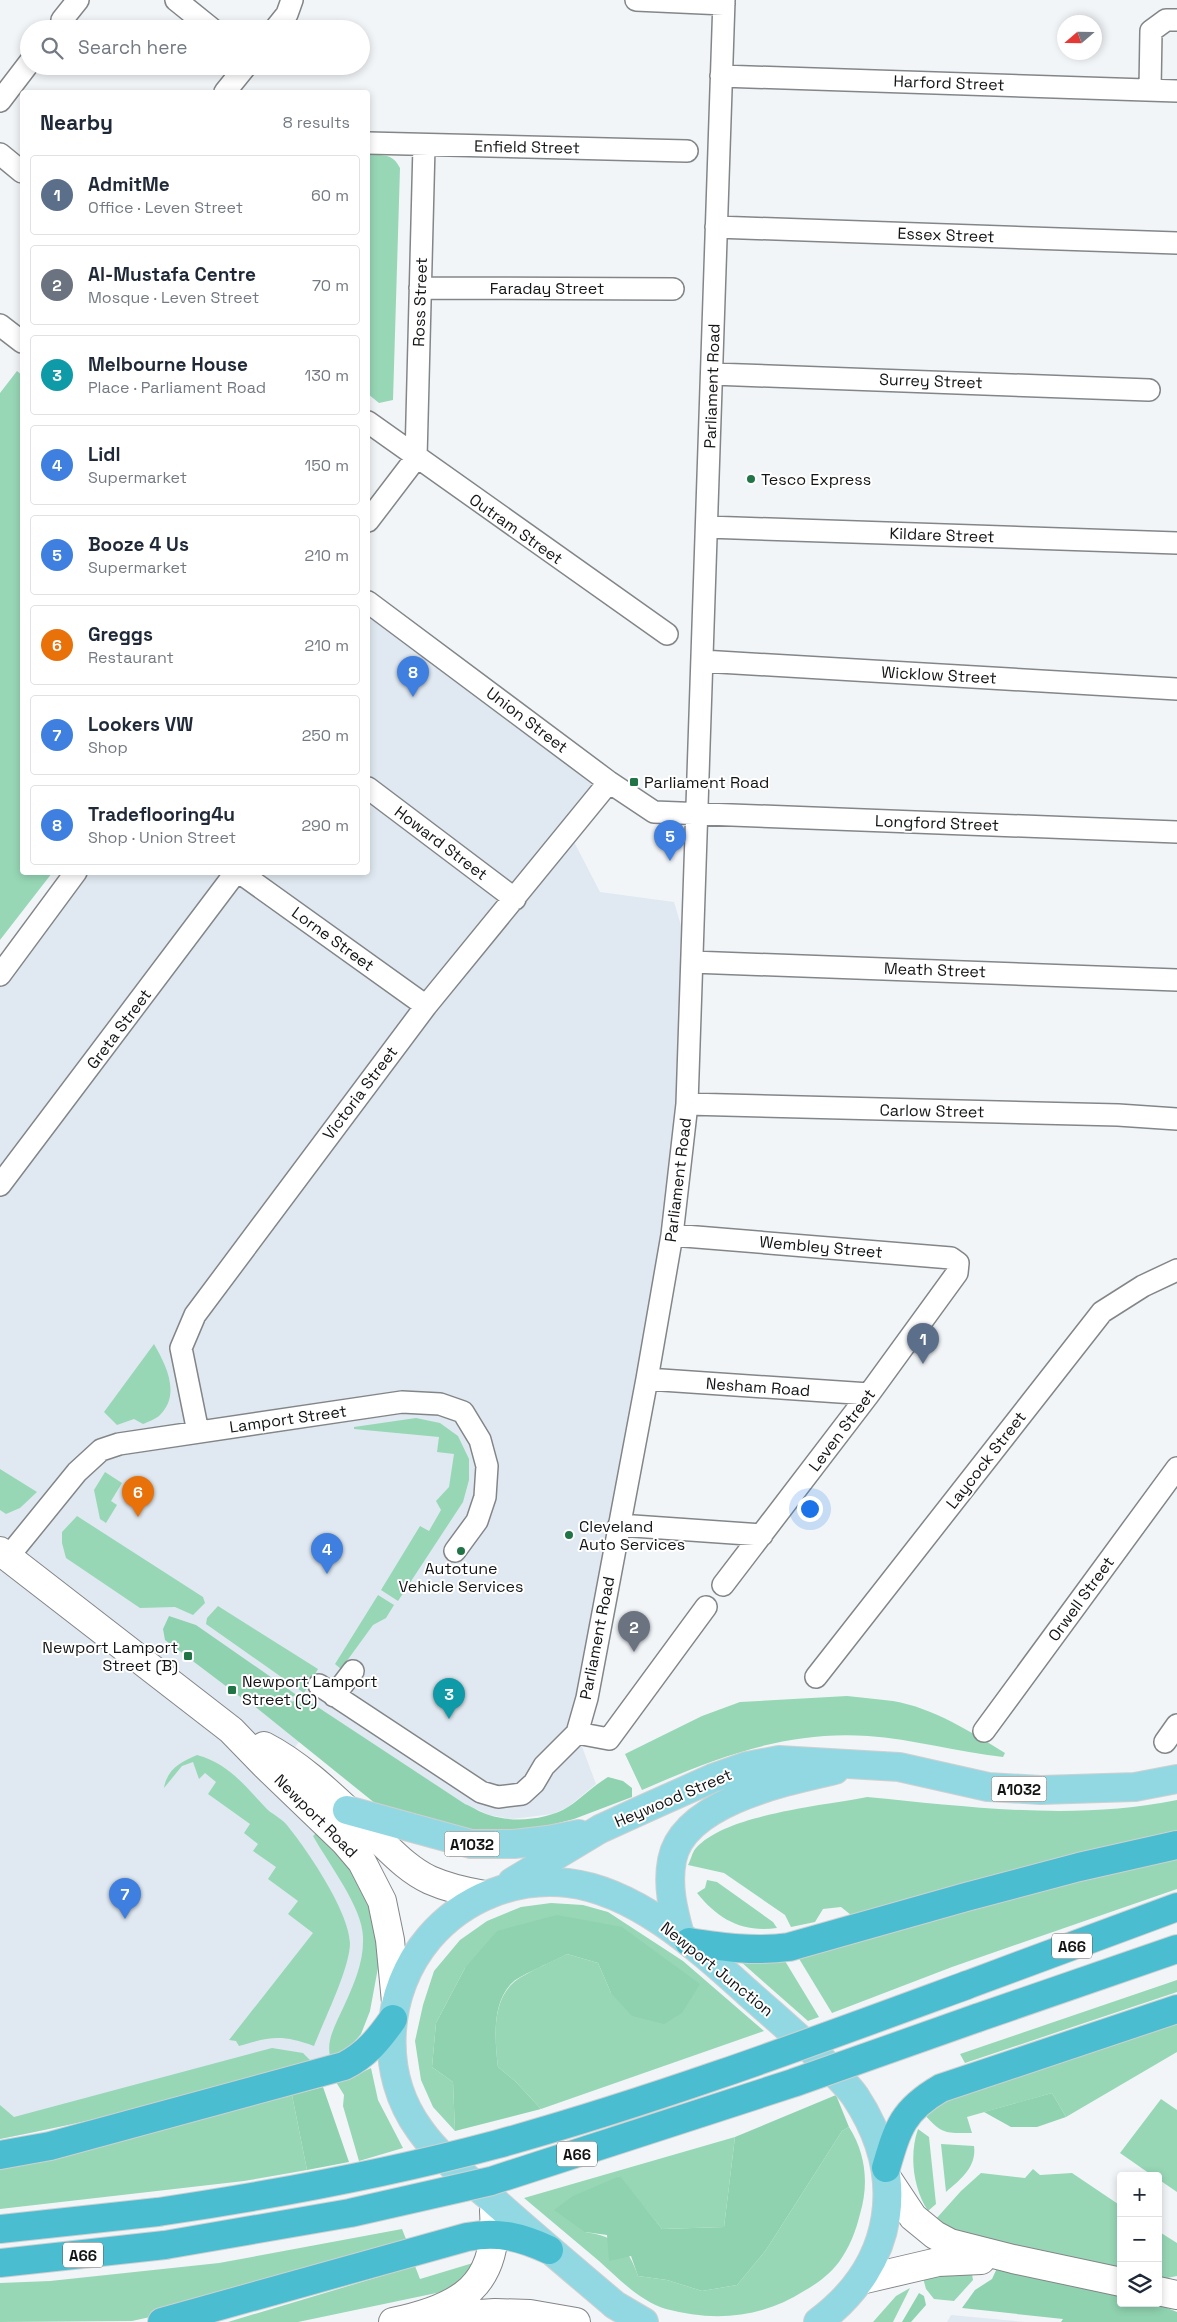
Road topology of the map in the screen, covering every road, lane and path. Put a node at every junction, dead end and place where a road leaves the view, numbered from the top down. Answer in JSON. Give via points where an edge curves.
{"nodes":[{"id":1,"x":78,"y":0,"type":"edge"},
{"id":2,"x":176,"y":0,"type":"edge"},
{"id":3,"x":292,"y":0,"type":"edge"},
{"id":4,"x":636,"y":0,"type":"edge"},
{"id":5,"x":724,"y":2,"type":"edge"},
{"id":6,"x":62,"y":20,"type":"dead end"},
{"id":7,"x":201,"y":20,"type":"edge"},
{"id":8,"x":282,"y":20,"type":"edge"},
{"id":9,"x":1177,"y":20,"type":"edge"},
{"id":10,"x":20,"y":75,"type":"edge"},
{"id":11,"x":239,"y":75,"type":"edge"},
{"id":12,"x":721,"y":76,"type":"junction"},
{"id":13,"x":227,"y":90,"type":"edge"},
{"id":14,"x":1150,"y":90,"type":"junction"},
{"id":15,"x":1177,"y":91,"type":"edge"},
{"id":16,"x":0,"y":102,"type":"edge"},
{"id":17,"x":370,"y":143,"type":"edge"},
{"id":18,"x":424,"y":146,"type":"junction"},
{"id":19,"x":686,"y":150,"type":"dead end"},
{"id":20,"x":0,"y":154,"type":"edge"},
{"id":21,"x":20,"y":170,"type":"edge"},
{"id":22,"x":716,"y":227,"type":"junction"},
{"id":23,"x":1177,"y":243,"type":"edge"},
{"id":24,"x":420,"y":288,"type":"junction"},
{"id":25,"x":673,"y":289,"type":"dead end"},
{"id":26,"x":0,"y":326,"type":"edge"},
{"id":27,"x":20,"y":341,"type":"edge"},
{"id":28,"x":713,"y":374,"type":"junction"},
{"id":29,"x":1149,"y":390,"type":"dead end"},
{"id":30,"x":370,"y":424,"type":"edge"},
{"id":31,"x":416,"y":458,"type":"junction"},
{"id":32,"x":370,"y":518,"type":"edge"},
{"id":33,"x":707,"y":527,"type":"junction"},
{"id":34,"x":1177,"y":543,"type":"edge"},
{"id":35,"x":370,"y":603,"type":"edge"},
{"id":36,"x":667,"y":634,"type":"dead end"},
{"id":37,"x":702,"y":660,"type":"junction"},
{"id":38,"x":1177,"y":689,"type":"edge"},
{"id":39,"x":609,"y":782,"type":"junction"},
{"id":40,"x":370,"y":789,"type":"edge"},
{"id":41,"x":696,"y":814,"type":"junction"},
{"id":42,"x":1177,"y":832,"type":"edge"},
{"id":43,"x":74,"y":875,"type":"edge"},
{"id":44,"x":236,"y":875,"type":"edge"},
{"id":45,"x":242,"y":875,"type":"edge"},
{"id":46,"x":515,"y":898,"type":"junction"},
{"id":47,"x":692,"y":962,"type":"junction"},
{"id":48,"x":0,"y":975,"type":"edge"},
{"id":49,"x":1177,"y":980,"type":"edge"},
{"id":50,"x":426,"y":1006,"type":"junction"},
{"id":51,"x":687,"y":1104,"type":"junction"},
{"id":52,"x":1177,"y":1119,"type":"edge"},
{"id":53,"x":0,"y":1186,"type":"edge"},
{"id":54,"x":672,"y":1235,"type":"junction"},
{"id":55,"x":1177,"y":1270,"type":"edge"},
{"id":56,"x":957,"y":1273,"type":"joint"},
{"id":57,"x":647,"y":1379,"type":"junction"},
{"id":58,"x":869,"y":1394,"type":"junction"},
{"id":59,"x":198,"y":1432,"type":"junction"},
{"id":60,"x":1177,"y":1468,"type":"edge"},
{"id":61,"x":619,"y":1525,"type":"junction"},
{"id":62,"x":762,"y":1535,"type":"junction"},
{"id":63,"x":455,"y":1551,"type":"dead end"},
{"id":64,"x":4,"y":1554,"type":"edge"},
{"id":65,"x":723,"y":1584,"type":"dead end"},
{"id":66,"x":706,"y":1607,"type":"dead end"},
{"id":67,"x":352,"y":1671,"type":"dead end"},
{"id":68,"x":816,"y":1676,"type":"dead end"},
{"id":69,"x":231,"y":1730,"type":"junction"},
{"id":70,"x":984,"y":1731,"type":"dead end"},
{"id":71,"x":577,"y":1733,"type":"junction"},
{"id":72,"x":863,"y":1764,"type":"junction"},
{"id":73,"x":1177,"y":1779,"type":"edge"},
{"id":74,"x":347,"y":1810,"type":"junction"},
{"id":75,"x":600,"y":1829,"type":"junction"},
{"id":76,"x":1177,"y":1845,"type":"edge"},
{"id":77,"x":492,"y":1893,"type":"junction"},
{"id":78,"x":1177,"y":1907,"type":"edge"},
{"id":79,"x":684,"y":1938,"type":"junction"},
{"id":80,"x":1177,"y":1949,"type":"edge"},
{"id":81,"x":1177,"y":2009,"type":"edge"},
{"id":82,"x":394,"y":2010,"type":"junction"},
{"id":83,"x":0,"y":2155,"type":"edge"},
{"id":84,"x":887,"y":2173,"type":"junction"},
{"id":85,"x":494,"y":2201,"type":"junction"},
{"id":86,"x":0,"y":2229,"type":"edge"},
{"id":87,"x":495,"y":2233,"type":"junction"},
{"id":88,"x":549,"y":2250,"type":"junction"},
{"id":89,"x":1012,"y":2259,"type":"junction"},
{"id":90,"x":0,"y":2263,"type":"edge"},
{"id":91,"x":1117,"y":2281,"type":"edge"},
{"id":92,"x":857,"y":2286,"type":"junction"},
{"id":93,"x":1162,"y":2292,"type":"edge"},
{"id":94,"x":1177,"y":2296,"type":"edge"},
{"id":95,"x":400,"y":2320,"type":"edge"},
{"id":96,"x":162,"y":2322,"type":"edge"},
{"id":97,"x":576,"y":2322,"type":"edge"},
{"id":98,"x":644,"y":2322,"type":"edge"},
{"id":99,"x":818,"y":2322,"type":"edge"},
{"id":100,"x":844,"y":2322,"type":"edge"}],
"edges":[{"from":1,"to":6,"type":"street"},
{"from":2,"to":7,"type":"street"},
{"from":3,"to":8,"type":"street"},
{"from":4,"to":5,"type":"street"},
{"from":5,"to":12,"type":"street","name":"Parliament Road"},
{"from":9,"to":14,"type":"street","via":[[1166,20],[1151,31]]},
{"from":10,"to":16,"type":"street"},
{"from":11,"to":13,"type":"street"},
{"from":12,"to":14,"type":"street","name":"Harford Street"},
{"from":12,"to":22,"type":"street","name":"Parliament Road"},
{"from":14,"to":15,"type":"street","name":"Harford Street"},
{"from":17,"to":18,"type":"street","name":"Enfield Street"},
{"from":18,"to":19,"type":"street","name":"Enfield Street"},
{"from":18,"to":24,"type":"street","name":"Ross Street"},
{"from":20,"to":21,"type":"street"},
{"from":22,"to":23,"type":"street","name":"Essex Street"},
{"from":22,"to":28,"type":"street","name":"Parliament Road"},
{"from":24,"to":25,"type":"street","name":"Faraday Street"},
{"from":24,"to":31,"type":"street","name":"Ross Street"},
{"from":26,"to":27,"type":"street"},
{"from":28,"to":29,"type":"street","name":"Surrey Street"},
{"from":28,"to":33,"type":"street","name":"Parliament Road"},
{"from":30,"to":31,"type":"street","name":"Outram Street"},
{"from":31,"to":32,"type":"street"},
{"from":31,"to":36,"type":"street","name":"Outram Street"},
{"from":33,"to":34,"type":"street","name":"Kildare Street"},
{"from":33,"to":37,"type":"street","name":"Parliament Road"},
{"from":35,"to":39,"type":"street","name":"Union Street"},
{"from":37,"to":38,"type":"street","name":"Wicklow Street"},
{"from":37,"to":41,"type":"street","name":"Parliament Road"},
{"from":39,"to":41,"type":"street","name":"Union Street","via":[[654,812]]},
{"from":39,"to":46,"type":"street","name":"Victoria Street"},
{"from":40,"to":46,"type":"street","name":"Howard Street"},
{"from":41,"to":42,"type":"street","name":"Longford Street"},
{"from":41,"to":47,"type":"street","name":"Parliament Road"},
{"from":43,"to":48,"type":"street"},
{"from":44,"to":53,"type":"street","name":"Greta Street"},
{"from":45,"to":50,"type":"street","name":"Lorne Street"},
{"from":46,"to":50,"type":"street","name":"Victoria Street"},
{"from":47,"to":49,"type":"street","name":"Meath Street"},
{"from":47,"to":51,"type":"street","name":"Parliament Road"},
{"from":50,"to":59,"type":"street","name":"Victoria Street","via":[[195,1315],[181,1348]]},
{"from":51,"to":52,"type":"street","name":"Carlow Street"},
{"from":51,"to":54,"type":"street","name":"Parliament Road"},
{"from":54,"to":56,"type":"street","name":"Wembley Street","via":[[950,1258],[958,1263]]},
{"from":54,"to":57,"type":"street","name":"Parliament Road"},
{"from":55,"to":68,"type":"street","name":"Laycock Street","via":[[1143,1286],[1102,1312]]},
{"from":56,"to":58,"type":"street","name":"Leven Street"},
{"from":57,"to":58,"type":"street","name":"Nesham Road"},
{"from":57,"to":61,"type":"street","name":"Parliament Road"},
{"from":58,"to":62,"type":"street","name":"Leven Street"},
{"from":59,"to":63,"type":"street","name":"Lamport Street","via":[[402,1402],[440,1404],[463,1412],[480,1440],[487,1466],[485,1497],[477,1521]]},
{"from":59,"to":64,"type":"street","name":"Lamport Street","via":[[100,1450]]},
{"from":60,"to":70,"type":"street","name":"Orwell Street"},
{"from":61,"to":62,"type":"street"},
{"from":61,"to":71,"type":"street","name":"Parliament Road","via":[[587,1698]]},
{"from":62,"to":65,"type":"street","name":"Leven Street"},
{"from":64,"to":69,"type":"main road","name":"Newport Road"},
{"from":66,"to":71,"type":"street","via":[[609,1738]]},
{"from":67,"to":71,"type":"street","name":"Parliament Road","via":[[327,1691],[481,1792],[498,1797],[522,1794]]},
{"from":69,"to":74,"type":"main road","name":"Newport Road","via":[[274,1752]]},
{"from":69,"to":82,"type":"main road","name":"Newport Road","via":[[362,1862],[382,1901],[390,1940]]},
{"from":72,"to":73,"type":"main road","name":"Heywood Street","number":"A1032","via":[[898,1767],[988,1787],[1041,1790],[1135,1787]]},
{"from":72,"to":75,"type":"main road","name":"Heywood Street","number":"A1032","via":[[779,1760],[747,1766]]},
{"from":72,"to":79,"type":"main road","name":"Heywood Street","number":"A1032","via":[[733,1799],[696,1821],[672,1858],[670,1888]]},
{"from":74,"to":75,"type":"main road","number":"A1032","via":[[471,1844],[514,1844]]},
{"from":74,"to":77,"type":"main road","name":"Newport Road","via":[[405,1864],[429,1880],[457,1890]]},
{"from":75,"to":77,"type":"main road","name":"Heywood Street","number":"A1032"},
{"from":76,"to":79,"type":"highway","via":[[966,1897],[789,1947],[771,1950],[724,1948]]},
{"from":77,"to":79,"type":"main road","name":"Newport Junction","via":[[542,1882],[570,1883],[604,1891],[645,1912]]},
{"from":77,"to":82,"type":"main road","name":"Newport Junction","via":[[455,1913],[422,1946],[406,1973]]},
{"from":78,"to":86,"type":"highway","number":"A66","bridge":true,"via":[[776,2055],[628,2105],[497,2144],[346,2180],[241,2200]]},
{"from":79,"to":84,"type":"main road","name":"Newport Junction","via":[[804,2041],[853,2093],[876,2133]]},
{"from":80,"to":90,"type":"highway","number":"A66","bridge":true,"via":[[784,2086],[491,2181],[350,2213],[165,2245]]},
{"from":81,"to":84,"type":"highway","via":[[941,2088],[923,2098],[907,2114],[896,2132]]},
{"from":82,"to":83,"type":"highway","via":[[370,2048],[344,2066],[50,2146]]},
{"from":82,"to":85,"type":"main road","name":"Newport Junction","via":[[392,2058],[396,2079],[410,2115],[420,2132]]},
{"from":84,"to":89,"type":"main road","via":[[913,2217],[935,2235],[950,2243]]},
{"from":84,"to":92,"type":"main road","name":"Newport Junction","via":[[888,2205],[884,2226],[876,2253]]},
{"from":85,"to":87,"type":"main road"},
{"from":85,"to":88,"type":"main road","name":"Newport Junction"},
{"from":87,"to":88,"type":"highway","via":[[525,2238]]},
{"from":87,"to":95,"type":"main road","via":[[490,2262],[475,2286],[444,2306]]},
{"from":87,"to":96,"type":"highway","via":[[467,2236]]},
{"from":88,"to":98,"type":"main road","name":"Newport Junction","via":[[615,2305]]},
{"from":89,"to":91,"type":"main road"},
{"from":89,"to":92,"type":"main road","via":[[938,2262]]},
{"from":92,"to":99,"type":"main road","name":"Newport Junction","via":[[834,2311]]},
{"from":92,"to":100,"type":"main road"},
{"from":93,"to":94,"type":"main road"},
{"from":95,"to":97,"type":"main road","via":[[495,2313],[530,2314]]}]}
